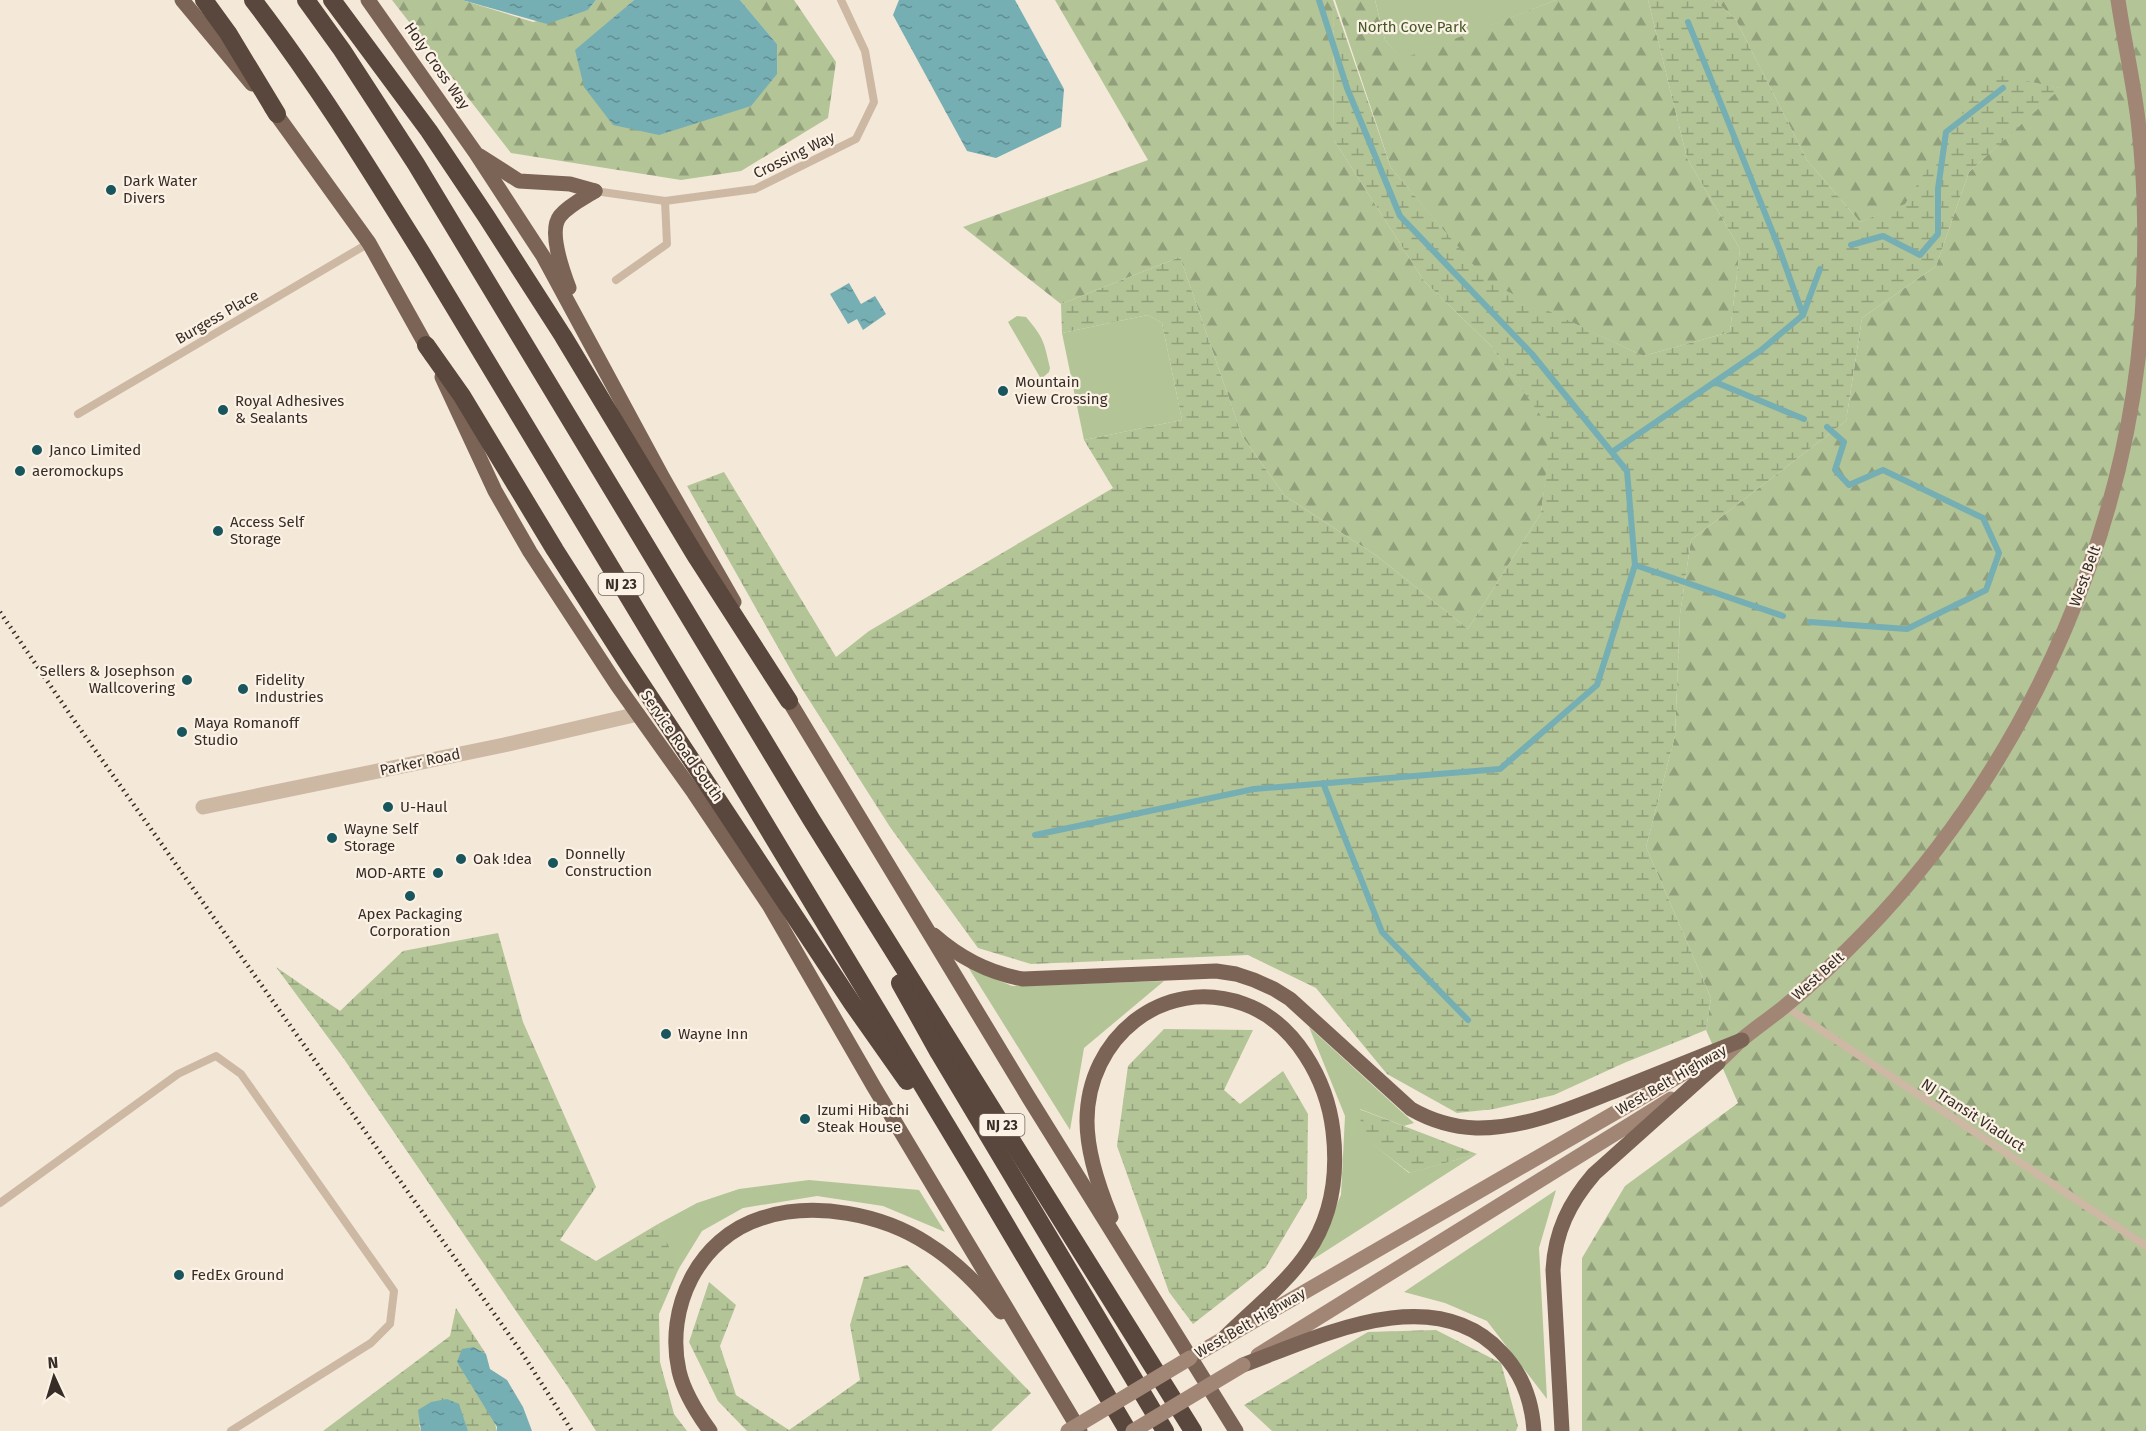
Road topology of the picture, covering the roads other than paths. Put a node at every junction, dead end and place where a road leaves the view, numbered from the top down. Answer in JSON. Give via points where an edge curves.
{"nodes":[{"id":1,"x":182,"y":0,"type":"edge"},
{"id":2,"x":204,"y":0,"type":"edge"},
{"id":3,"x":253,"y":0,"type":"edge"},
{"id":4,"x":306,"y":0,"type":"edge"},
{"id":5,"x":332,"y":0,"type":"edge"},
{"id":6,"x":368,"y":0,"type":"edge"},
{"id":7,"x":841,"y":0,"type":"edge"},
{"id":8,"x":2118,"y":0,"type":"edge"},
{"id":9,"x":277,"y":114,"type":"junction"},
{"id":10,"x":475,"y":152,"type":"junction"},
{"id":11,"x":595,"y":191,"type":"junction"},
{"id":12,"x":665,"y":201,"type":"junction"},
{"id":13,"x":369,"y":243,"type":"junction"},
{"id":14,"x":616,"y":279,"type":"dead end"},
{"id":15,"x":584,"y":328,"type":"junction"},
{"id":16,"x":426,"y":345,"type":"junction"},
{"id":17,"x":78,"y":414,"type":"dead end"},
{"id":18,"x":789,"y":701,"type":"junction"},
{"id":19,"x":638,"y":714,"type":"junction"},
{"id":20,"x":203,"y":807,"type":"dead end"},
{"id":21,"x":811,"y":819,"type":"junction"},
{"id":22,"x":924,"y":925,"type":"junction"},
{"id":23,"x":1785,"y":1006,"type":"junction"},
{"id":24,"x":1742,"y":1040,"type":"junction"},
{"id":25,"x":1718,"y":1063,"type":"junction"},
{"id":26,"x":977,"y":1176,"type":"junction"},
{"id":27,"x":0,"y":1203,"type":"edge"},
{"id":28,"x":2146,"y":1246,"type":"edge"},
{"id":29,"x":1138,"y":1274,"type":"junction"},
{"id":30,"x":1225,"y":1337,"type":"junction"},
{"id":31,"x":1038,"y":1360,"type":"junction"},
{"id":32,"x":1242,"y":1365,"type":"junction"},
{"id":33,"x":231,"y":1431,"type":"edge"},
{"id":34,"x":711,"y":1431,"type":"edge"},
{"id":35,"x":1068,"y":1431,"type":"edge"},
{"id":36,"x":1080,"y":1431,"type":"edge"},
{"id":37,"x":1128,"y":1431,"type":"edge"},
{"id":38,"x":1133,"y":1431,"type":"edge"},
{"id":39,"x":1165,"y":1431,"type":"edge"},
{"id":40,"x":1193,"y":1431,"type":"edge"},
{"id":41,"x":1236,"y":1431,"type":"edge"},
{"id":42,"x":1533,"y":1431,"type":"edge"},
{"id":43,"x":1562,"y":1431,"type":"edge"}],
"edges":[{"from":1,"to":9,"type":"main road","name":"Service Road South"},
{"from":2,"to":9,"type":"highway"},
{"from":3,"to":26,"type":"highway","number":"NJ 23","via":[[338,120],[424,257]]},
{"from":4,"to":21,"type":"highway","number":"NJ 23","via":[[416,164]]},
{"from":5,"to":18,"type":"highway","via":[[486,216],[696,558]]},
{"from":6,"to":10,"type":"main road","name":"Holy Cross Way"},
{"from":7,"to":12,"type":"lane","name":"Crossing Way","via":[[865,51],[874,102],[856,139],[755,189]]},
{"from":8,"to":23,"type":"main road","name":"West Belt","via":[[2139,130],[2144,275],[2128,418],[2101,531],[2066,628],[2044,674],[1976,792],[1934,851],[1874,923]]},
{"from":9,"to":13,"type":"main road","name":"Service Road South"},
{"from":10,"to":11,"type":"main road","via":[[519,181],[570,184]]},
{"from":10,"to":15,"type":"main road","name":"Holy Cross Way","via":[[543,256]]},
{"from":11,"to":12,"type":"lane","name":"Crossing Way"},
{"from":11,"to":15,"type":"main road","via":[[558,217],[556,234],[562,267]]},
{"from":12,"to":14,"type":"lane","via":[[667,244]]},
{"from":13,"to":16,"type":"main road","name":"Service Road South"},
{"from":13,"to":17,"type":"lane","name":"Burgess Place"},
{"from":15,"to":18,"type":"main road","via":[[663,478]]},
{"from":16,"to":19,"type":"main road","name":"Service Road South","via":[[495,490],[530,552]]},
{"from":16,"to":26,"type":"highway","via":[[462,396],[588,603],[840,984]]},
{"from":18,"to":22,"type":"main road"},
{"from":19,"to":20,"type":"street","name":"Parker Road"},
{"from":19,"to":31,"type":"main road","name":"Service Road South","via":[[769,905]]},
{"from":21,"to":39,"type":"highway","via":[[939,1053]]},
{"from":21,"to":40,"type":"highway","number":"NJ 23"},
{"from":22,"to":24,"type":"main road","via":[[977,965],[1023,979],[1206,971],[1254,980],[1298,1006],[1411,1109],[1430,1120],[1453,1126],[1505,1126],[1532,1120]]},
{"from":22,"to":29,"type":"main road"},
{"from":23,"to":24,"type":"main road","name":"West Belt"},
{"from":23,"to":28,"type":"lane","name":"NJ Transit Viaduct"},
{"from":24,"to":25,"type":"main road","name":"West Belt Highway"},
{"from":24,"to":30,"type":"main road","name":"West Belt Highway"},
{"from":25,"to":32,"type":"main road","name":"West Belt Highway","via":[[1667,1102]]},
{"from":25,"to":43,"type":"main road","via":[[1594,1174],[1579,1191],[1559,1230],[1553,1270]]},
{"from":26,"to":37,"type":"highway","number":"NJ 23"},
{"from":27,"to":33,"type":"lane","via":[[178,1074],[216,1056],[241,1074],[394,1291],[390,1324],[371,1343]]},
{"from":29,"to":30,"type":"main road","via":[[1107,1206],[1089,1144],[1088,1101],[1099,1062],[1124,1029],[1160,1007],[1196,998],[1245,1004],[1288,1033],[1311,1064],[1327,1101],[1335,1165],[1328,1208],[1307,1253]]},
{"from":29,"to":41,"type":"main road"},
{"from":30,"to":35,"type":"main road","name":"West Belt Highway","bridge":true},
{"from":31,"to":34,"type":"main road","via":[[972,1280],[927,1243],[874,1220],[815,1211],[787,1212],[738,1228],[717,1244],[699,1264],[679,1306],[676,1351],[680,1373],[687,1394]]},
{"from":31,"to":36,"type":"main road"},
{"from":32,"to":38,"type":"main road","name":"West Belt Highway","bridge":true},
{"from":32,"to":42,"type":"main road","via":[[1360,1323],[1413,1316],[1436,1318],[1479,1333],[1509,1359],[1526,1392]]}]}
